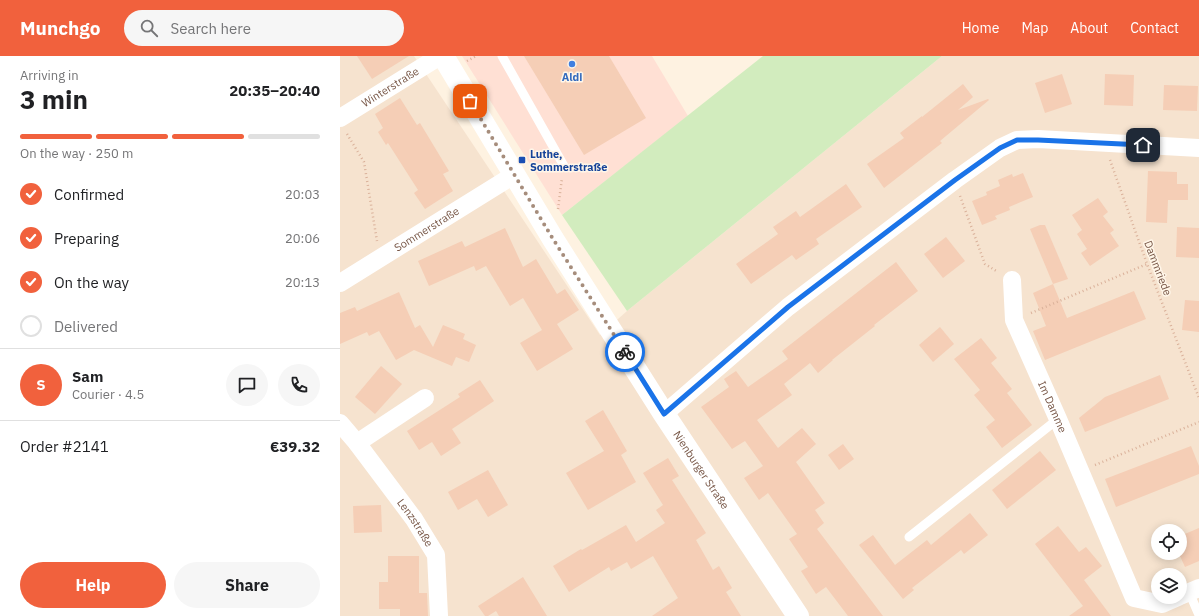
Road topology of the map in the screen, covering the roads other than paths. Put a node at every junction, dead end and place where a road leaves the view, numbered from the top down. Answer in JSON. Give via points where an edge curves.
{"nodes":[{"id":1,"x":442,"y":56,"type":"edge"},
{"id":2,"x":502,"y":56,"type":"edge"},
{"id":3,"x":342,"y":123,"type":"edge"},
{"id":4,"x":1199,"y":148,"type":"edge"},
{"id":5,"x":564,"y":166,"type":"road end"},
{"id":6,"x":514,"y":175,"type":"junction"},
{"id":7,"x":1012,"y":280,"type":"road end"},
{"id":8,"x":340,"y":283,"type":"edge"},
{"id":9,"x":425,"y":398,"type":"dead end"},
{"id":10,"x":664,"y":414,"type":"junction"},
{"id":11,"x":1058,"y":419,"type":"junction"},
{"id":12,"x":340,"y":423,"type":"edge"},
{"id":13,"x":357,"y":443,"type":"junction"},
{"id":14,"x":909,"y":537,"type":"dead end"},
{"id":15,"x":1187,"y":595,"type":"edge"},
{"id":16,"x":1151,"y":602,"type":"edge"},
{"id":17,"x":1199,"y":615,"type":"edge"},
{"id":18,"x":439,"y":616,"type":"edge"},
{"id":19,"x":798,"y":616,"type":"edge"}],
"edges":[{"from":1,"to":3,"type":"street","name":"Winterstraße"},
{"from":1,"to":6,"type":"street","name":"Nienburger Straße"},
{"from":2,"to":5,"type":"lane"},
{"from":4,"to":10,"type":"street","via":[[1038,140],[1017,140],[1000,148],[788,307]]},
{"from":6,"to":8,"type":"street","name":"Sommerstraße"},
{"from":6,"to":10,"type":"street","name":"Nienburger Straße"},
{"from":7,"to":11,"type":"street","name":"Im Damme","via":[[1014,320]]},
{"from":9,"to":13,"type":"street"},
{"from":10,"to":19,"type":"street","name":"Nienburger Straße"},
{"from":11,"to":14,"type":"lane"},
{"from":11,"to":16,"type":"street","name":"Im Damme","via":[[1134,598]]},
{"from":12,"to":13,"type":"street","name":"Lenzstraße"},
{"from":13,"to":18,"type":"street","name":"Lenzstraße","via":[[414,519],[436,555]]},
{"from":15,"to":17,"type":"lane"}]}
